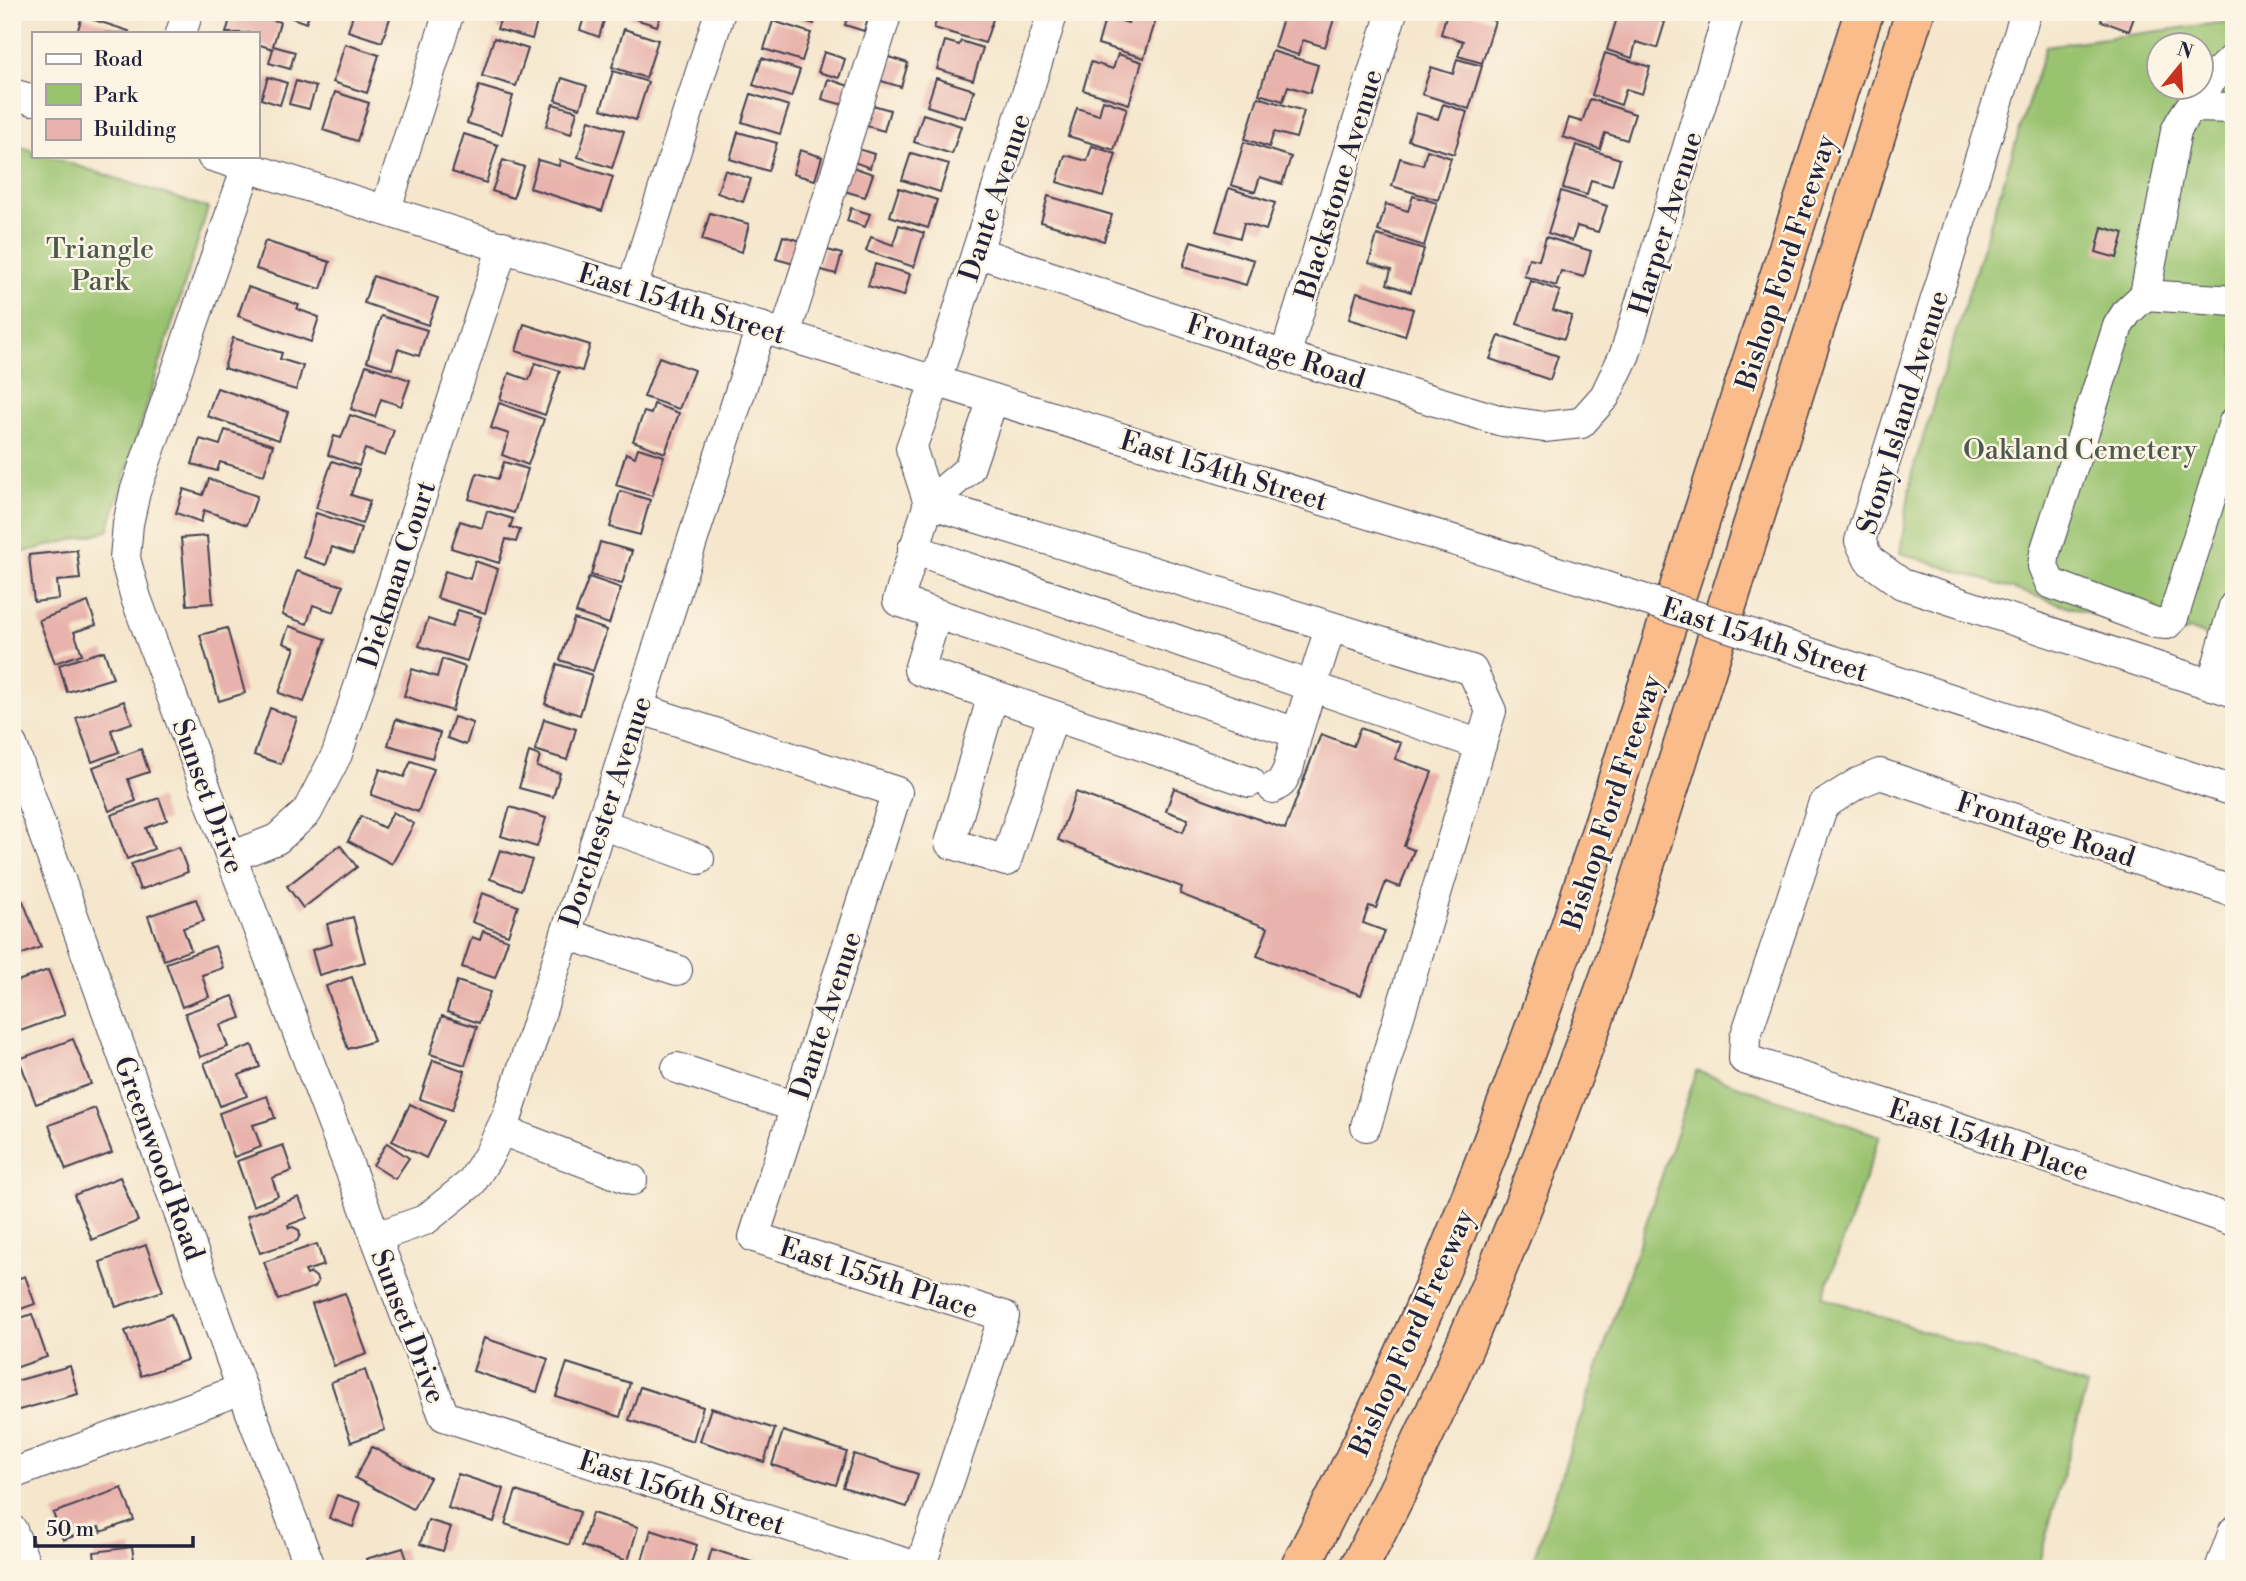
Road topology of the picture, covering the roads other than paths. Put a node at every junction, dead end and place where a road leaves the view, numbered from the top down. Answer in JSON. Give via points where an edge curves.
{"nodes":[{"id":1,"x":188,"y":12,"type":"edge"},
{"id":2,"x":449,"y":12,"type":"edge"},
{"id":3,"x":720,"y":12,"type":"edge"},
{"id":4,"x":887,"y":12,"type":"edge"},
{"id":5,"x":1052,"y":12,"type":"edge"},
{"id":6,"x":1392,"y":12,"type":"edge"},
{"id":7,"x":1729,"y":12,"type":"edge"},
{"id":8,"x":1864,"y":12,"type":"edge"},
{"id":9,"x":1915,"y":12,"type":"edge"},
{"id":10,"x":2026,"y":12,"type":"edge"},
{"id":11,"x":181,"y":32,"type":"edge"},
{"id":12,"x":2234,"y":59,"type":"edge"},
{"id":13,"x":12,"y":93,"type":"edge"},
{"id":14,"x":32,"y":100,"type":"edge"},
{"id":15,"x":2192,"y":107,"type":"junction"},
{"id":16,"x":2234,"y":108,"type":"edge"},
{"id":17,"x":218,"y":158,"type":"edge"},
{"id":18,"x":247,"y":167,"type":"junction"},
{"id":19,"x":386,"y":209,"type":"junction"},
{"id":20,"x":503,"y":246,"type":"junction"},
{"id":21,"x":977,"y":253,"type":"junction"},
{"id":22,"x":632,"y":288,"type":"junction"},
{"id":23,"x":2145,"y":295,"type":"junction"},
{"id":24,"x":2234,"y":301,"type":"edge"},
{"id":25,"x":773,"y":331,"type":"junction"},
{"id":26,"x":1285,"y":356,"type":"junction"},
{"id":27,"x":936,"y":381,"type":"junction"},
{"id":28,"x":993,"y":399,"type":"junction"},
{"id":29,"x":2234,"y":422,"type":"edge"},
{"id":30,"x":1581,"y":423,"type":"joint"},
{"id":31,"x":929,"y":503,"type":"junction"},
{"id":32,"x":913,"y":549,"type":"junction"},
{"id":33,"x":2234,"y":606,"type":"edge"},
{"id":34,"x":936,"y":615,"type":"junction"},
{"id":35,"x":1330,"y":628,"type":"junction"},
{"id":36,"x":1311,"y":686,"type":"junction"},
{"id":37,"x":2223,"y":689,"type":"edge"},
{"id":38,"x":993,"y":695,"type":"junction"},
{"id":39,"x":638,"y":708,"type":"junction"},
{"id":40,"x":1053,"y":716,"type":"junction"},
{"id":41,"x":1297,"y":733,"type":"junction"},
{"id":42,"x":12,"y":745,"type":"edge"},
{"id":43,"x":1481,"y":745,"type":"junction"},
{"id":44,"x":2234,"y":791,"type":"edge"},
{"id":45,"x":601,"y":824,"type":"junction"},
{"id":46,"x":231,"y":857,"type":"junction"},
{"id":47,"x":699,"y":859,"type":"dead end"},
{"id":48,"x":2234,"y":892,"type":"edge"},
{"id":49,"x":566,"y":934,"type":"junction"},
{"id":50,"x":677,"y":970,"type":"dead end"},
{"id":51,"x":1744,"y":1059,"type":"joint"},
{"id":52,"x":677,"y":1068,"type":"dead end"},
{"id":53,"x":796,"y":1107,"type":"junction"},
{"id":54,"x":1366,"y":1126,"type":"dead end"},
{"id":55,"x":501,"y":1130,"type":"junction"},
{"id":56,"x":632,"y":1180,"type":"dead end"},
{"id":57,"x":2234,"y":1221,"type":"edge"},
{"id":58,"x":376,"y":1237,"type":"junction"},
{"id":59,"x":754,"y":1237,"type":"joint"},
{"id":60,"x":242,"y":1389,"type":"junction"},
{"id":61,"x":443,"y":1416,"type":"joint"},
{"id":62,"x":12,"y":1474,"type":"edge"},
{"id":63,"x":12,"y":1530,"type":"edge"},
{"id":64,"x":2234,"y":1531,"type":"edge"},
{"id":65,"x":920,"y":1568,"type":"edge"},
{"id":66,"x":27,"y":1569,"type":"edge"},
{"id":67,"x":311,"y":1569,"type":"edge"},
{"id":68,"x":1299,"y":1569,"type":"edge"},
{"id":69,"x":1358,"y":1569,"type":"edge"},
{"id":70,"x":2220,"y":1569,"type":"edge"}],
"edges":[{"from":1,"to":11,"type":"street"},
{"from":2,"to":19,"type":"street"},
{"from":3,"to":22,"type":"street"},
{"from":4,"to":25,"type":"street","name":"Dorchester Avenue"},
{"from":5,"to":21,"type":"street","name":"Dante Avenue"},
{"from":6,"to":26,"type":"street","name":"Blackstone Avenue"},
{"from":7,"to":30,"type":"street","name":"Harper Avenue","via":[[1625,354],[1605,396]]},
{"from":8,"to":68,"type":"highway","name":"Bishop Ford Freeway","via":[[1562,952],[1456,1233],[1406,1349]]},
{"from":9,"to":69,"type":"highway","name":"Bishop Ford Freeway","via":[[1572,1083],[1453,1375]]},
{"from":10,"to":37,"type":"street","name":"Stony Island Avenue","via":[[1860,541],[1869,561],[1902,584]]},
{"from":12,"to":15,"type":"street"},
{"from":13,"to":14,"type":"street"},
{"from":15,"to":16,"type":"street"},
{"from":15,"to":23,"type":"street","via":[[2176,131]]},
{"from":17,"to":18,"type":"street","name":"East 154th Street"},
{"from":18,"to":19,"type":"street","name":"East 154th Street"},
{"from":18,"to":46,"type":"street","name":"Sunset Drive","via":[[135,492],[125,558]]},
{"from":19,"to":20,"type":"street","name":"East 154th Street"},
{"from":20,"to":22,"type":"street","name":"East 154th Street"},
{"from":20,"to":46,"type":"street","name":"Diekman Court","via":[[337,754],[307,812],[277,839]]},
{"from":21,"to":26,"type":"street","name":"Frontage Road"},
{"from":21,"to":27,"type":"street","name":"Dante Avenue"},
{"from":22,"to":25,"type":"street","name":"East 154th Street"},
{"from":23,"to":24,"type":"street"},
{"from":23,"to":29,"type":"street","via":[[2118,326],[2109,353],[2045,552],[2043,566],[2050,583],[2167,624],[2173,618]]},
{"from":25,"to":27,"type":"street","name":"East 154th Street"},
{"from":25,"to":39,"type":"street","name":"Dorchester Avenue"},
{"from":26,"to":30,"type":"street","name":"Frontage Road","via":[[1502,421],[1544,427]]},
{"from":27,"to":28,"type":"street","name":"East 154th Street"},
{"from":27,"to":31,"type":"street","name":"Dante Avenue","via":[[911,448]]},
{"from":28,"to":31,"type":"street","via":[[969,469]]},
{"from":28,"to":44,"type":"street","name":"East 154th Street","bridge":true,"via":[[1603,586]]},
{"from":31,"to":32,"type":"street"},
{"from":31,"to":35,"type":"street"},
{"from":32,"to":34,"type":"street","via":[[898,601]]},
{"from":32,"to":36,"type":"street"},
{"from":33,"to":37,"type":"street"},
{"from":34,"to":38,"type":"street","via":[[919,670]]},
{"from":34,"to":41,"type":"street"},
{"from":35,"to":36,"type":"street"},
{"from":35,"to":43,"type":"street","via":[[1472,670],[1491,711]]},
{"from":36,"to":41,"type":"street"},
{"from":36,"to":43,"type":"street"},
{"from":38,"to":40,"type":"street"},
{"from":38,"to":40,"type":"street","via":[[950,843],[1006,861]]},
{"from":39,"to":45,"type":"street","name":"Dorchester Avenue"},
{"from":39,"to":53,"type":"street","name":"Dante Avenue","via":[[897,792]]},
{"from":40,"to":41,"type":"street","via":[[1262,785],[1281,783]]},
{"from":42,"to":60,"type":"street","name":"Greenwood Road"},
{"from":43,"to":54,"type":"street"},
{"from":45,"to":47,"type":"street"},
{"from":45,"to":49,"type":"street","name":"Dorchester Avenue"},
{"from":46,"to":58,"type":"street","name":"Sunset Drive"},
{"from":48,"to":51,"type":"street","name":"Frontage Road","via":[[1880,774],[1823,805],[1745,1038]]},
{"from":49,"to":50,"type":"street"},
{"from":49,"to":55,"type":"street","name":"Dorchester Avenue"},
{"from":51,"to":57,"type":"street","name":"East 154th Place"},
{"from":52,"to":53,"type":"street"},
{"from":53,"to":59,"type":"street","name":"Dante Avenue"},
{"from":55,"to":56,"type":"street"},
{"from":55,"to":58,"type":"street","name":"Dorchester Avenue","via":[[471,1183],[448,1203],[425,1220]]},
{"from":58,"to":61,"type":"street","name":"Sunset Drive"},
{"from":59,"to":65,"type":"street","name":"East 155th Place","via":[[1004,1316]]},
{"from":60,"to":62,"type":"street"},
{"from":60,"to":67,"type":"street","name":"Greenwood Road"},
{"from":61,"to":65,"type":"street","name":"East 156th Street"},
{"from":63,"to":66,"type":"street"},
{"from":64,"to":70,"type":"street"}]}
